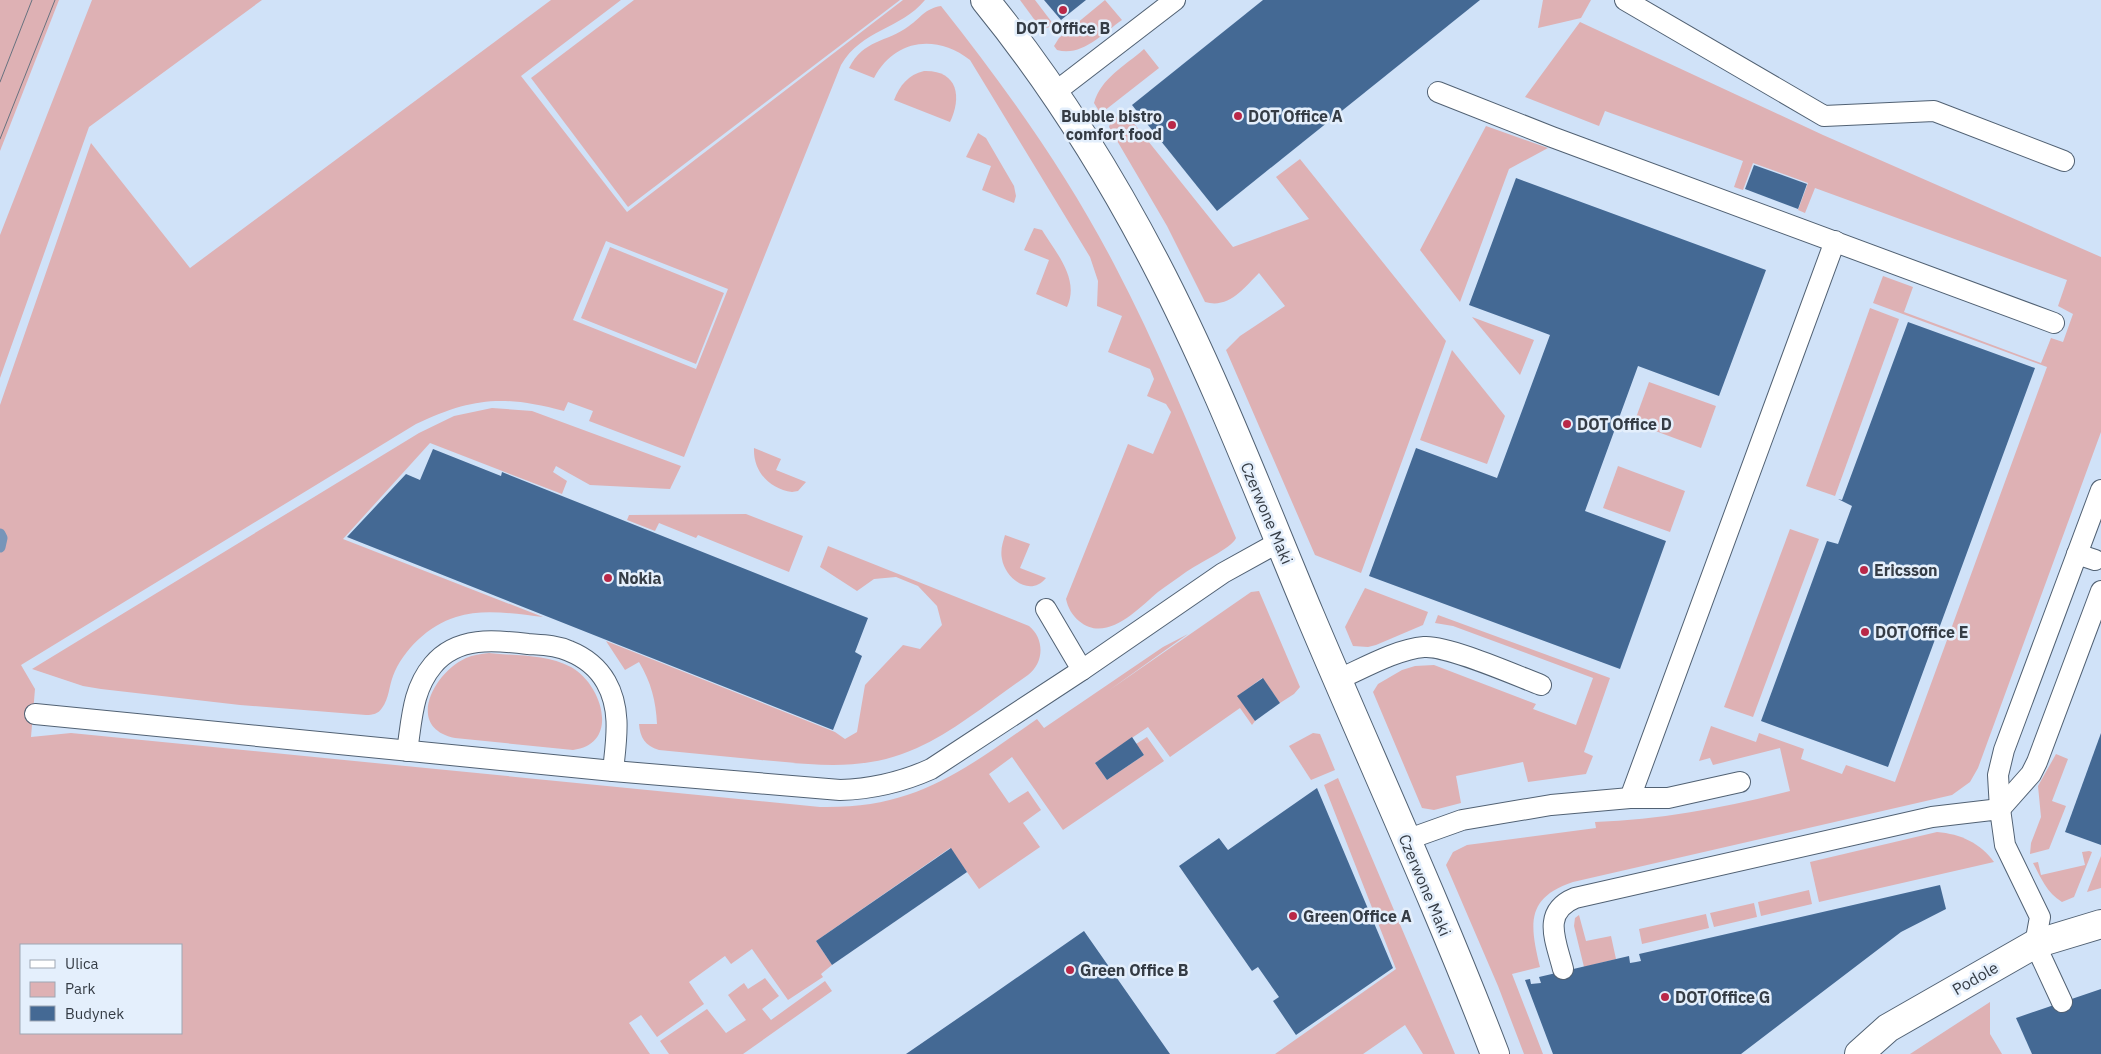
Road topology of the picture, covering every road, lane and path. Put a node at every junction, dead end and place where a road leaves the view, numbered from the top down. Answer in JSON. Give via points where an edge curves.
{"nodes":[{"id":1,"x":985,"y":0,"type":"edge"},
{"id":2,"x":1175,"y":0,"type":"edge"},
{"id":3,"x":1625,"y":0,"type":"edge"},
{"id":4,"x":1438,"y":92,"type":"dead end"},
{"id":5,"x":1054,"y":93,"type":"junction"},
{"id":6,"x":2064,"y":161,"type":"dead end"},
{"id":7,"x":1835,"y":242,"type":"junction"},
{"id":8,"x":2054,"y":323,"type":"dead end"},
{"id":9,"x":2101,"y":490,"type":"edge"},
{"id":10,"x":1279,"y":542,"type":"junction"},
{"id":11,"x":2101,"y":591,"type":"edge"},
{"id":12,"x":1046,"y":610,"type":"dead end"},
{"id":13,"x":1082,"y":670,"type":"junction"},
{"id":14,"x":1338,"y":680,"type":"junction"},
{"id":15,"x":1541,"y":685,"type":"dead end"},
{"id":16,"x":34,"y":714,"type":"dead end"},
{"id":17,"x":407,"y":751,"type":"junction"},
{"id":18,"x":613,"y":771,"type":"junction"},
{"id":19,"x":1740,"y":782,"type":"dead end"},
{"id":20,"x":1630,"y":798,"type":"junction"},
{"id":21,"x":2000,"y":810,"type":"junction"},
{"id":22,"x":1406,"y":840,"type":"junction"},
{"id":23,"x":2101,"y":924,"type":"edge"},
{"id":24,"x":2035,"y":944,"type":"junction"},
{"id":25,"x":1563,"y":969,"type":"dead end"},
{"id":26,"x":2062,"y":1002,"type":"dead end"},
{"id":27,"x":1495,"y":1054,"type":"edge"},
{"id":28,"x":1859,"y":1054,"type":"edge"}],
"edges":[{"from":1,"to":5,"type":"street","name":"Czerwone Maki"},
{"from":2,"to":5,"type":"lane"},
{"from":3,"to":6,"type":"lane","via":[[1824,116],[1934,111]]},
{"from":4,"to":7,"type":"lane"},
{"from":5,"to":10,"type":"street","name":"Czerwone Maki","via":[[1107,176],[1157,265]]},
{"from":7,"to":8,"type":"lane"},
{"from":7,"to":20,"type":"lane"},
{"from":9,"to":21,"type":"lane","via":[[2086,557],[2004,750],[1998,775]]},
{"from":10,"to":13,"type":"lane","via":[[1208,582]]},
{"from":10,"to":14,"type":"street","name":"Czerwone Maki"},
{"from":11,"to":21,"type":"lane","via":[[2037,762],[2031,774]]},
{"from":12,"to":13,"type":"lane"},
{"from":13,"to":18,"type":"lane","via":[[931,769],[912,778],[867,789],[840,790]]},
{"from":14,"to":15,"type":"lane","via":[[1424,646],[1448,650]]},
{"from":14,"to":22,"type":"street","name":"Czerwone Maki"},
{"from":16,"to":17,"type":"lane"},
{"from":17,"to":18,"type":"lane"},
{"from":17,"to":18,"type":"lane","via":[[417,689],[434,664],[445,654],[468,643],[506,641],[561,648],[584,659],[599,672],[610,690],[618,724]]},
{"from":19,"to":20,"type":"lane","via":[[1668,798]]},
{"from":20,"to":22,"type":"lane","via":[[1551,805],[1462,820]]},
{"from":21,"to":24,"type":"lane","via":[[2005,845],[2040,917]]},
{"from":21,"to":25,"type":"lane","via":[[1932,817],[1575,898],[1559,906],[1554,918]]},
{"from":22,"to":27,"type":"street","name":"Czerwone Maki"},
{"from":23,"to":24,"type":"street","name":"Podole"},
{"from":24,"to":26,"type":"lane"},
{"from":24,"to":28,"type":"street","name":"Podole","via":[[1888,1028]]}]}
